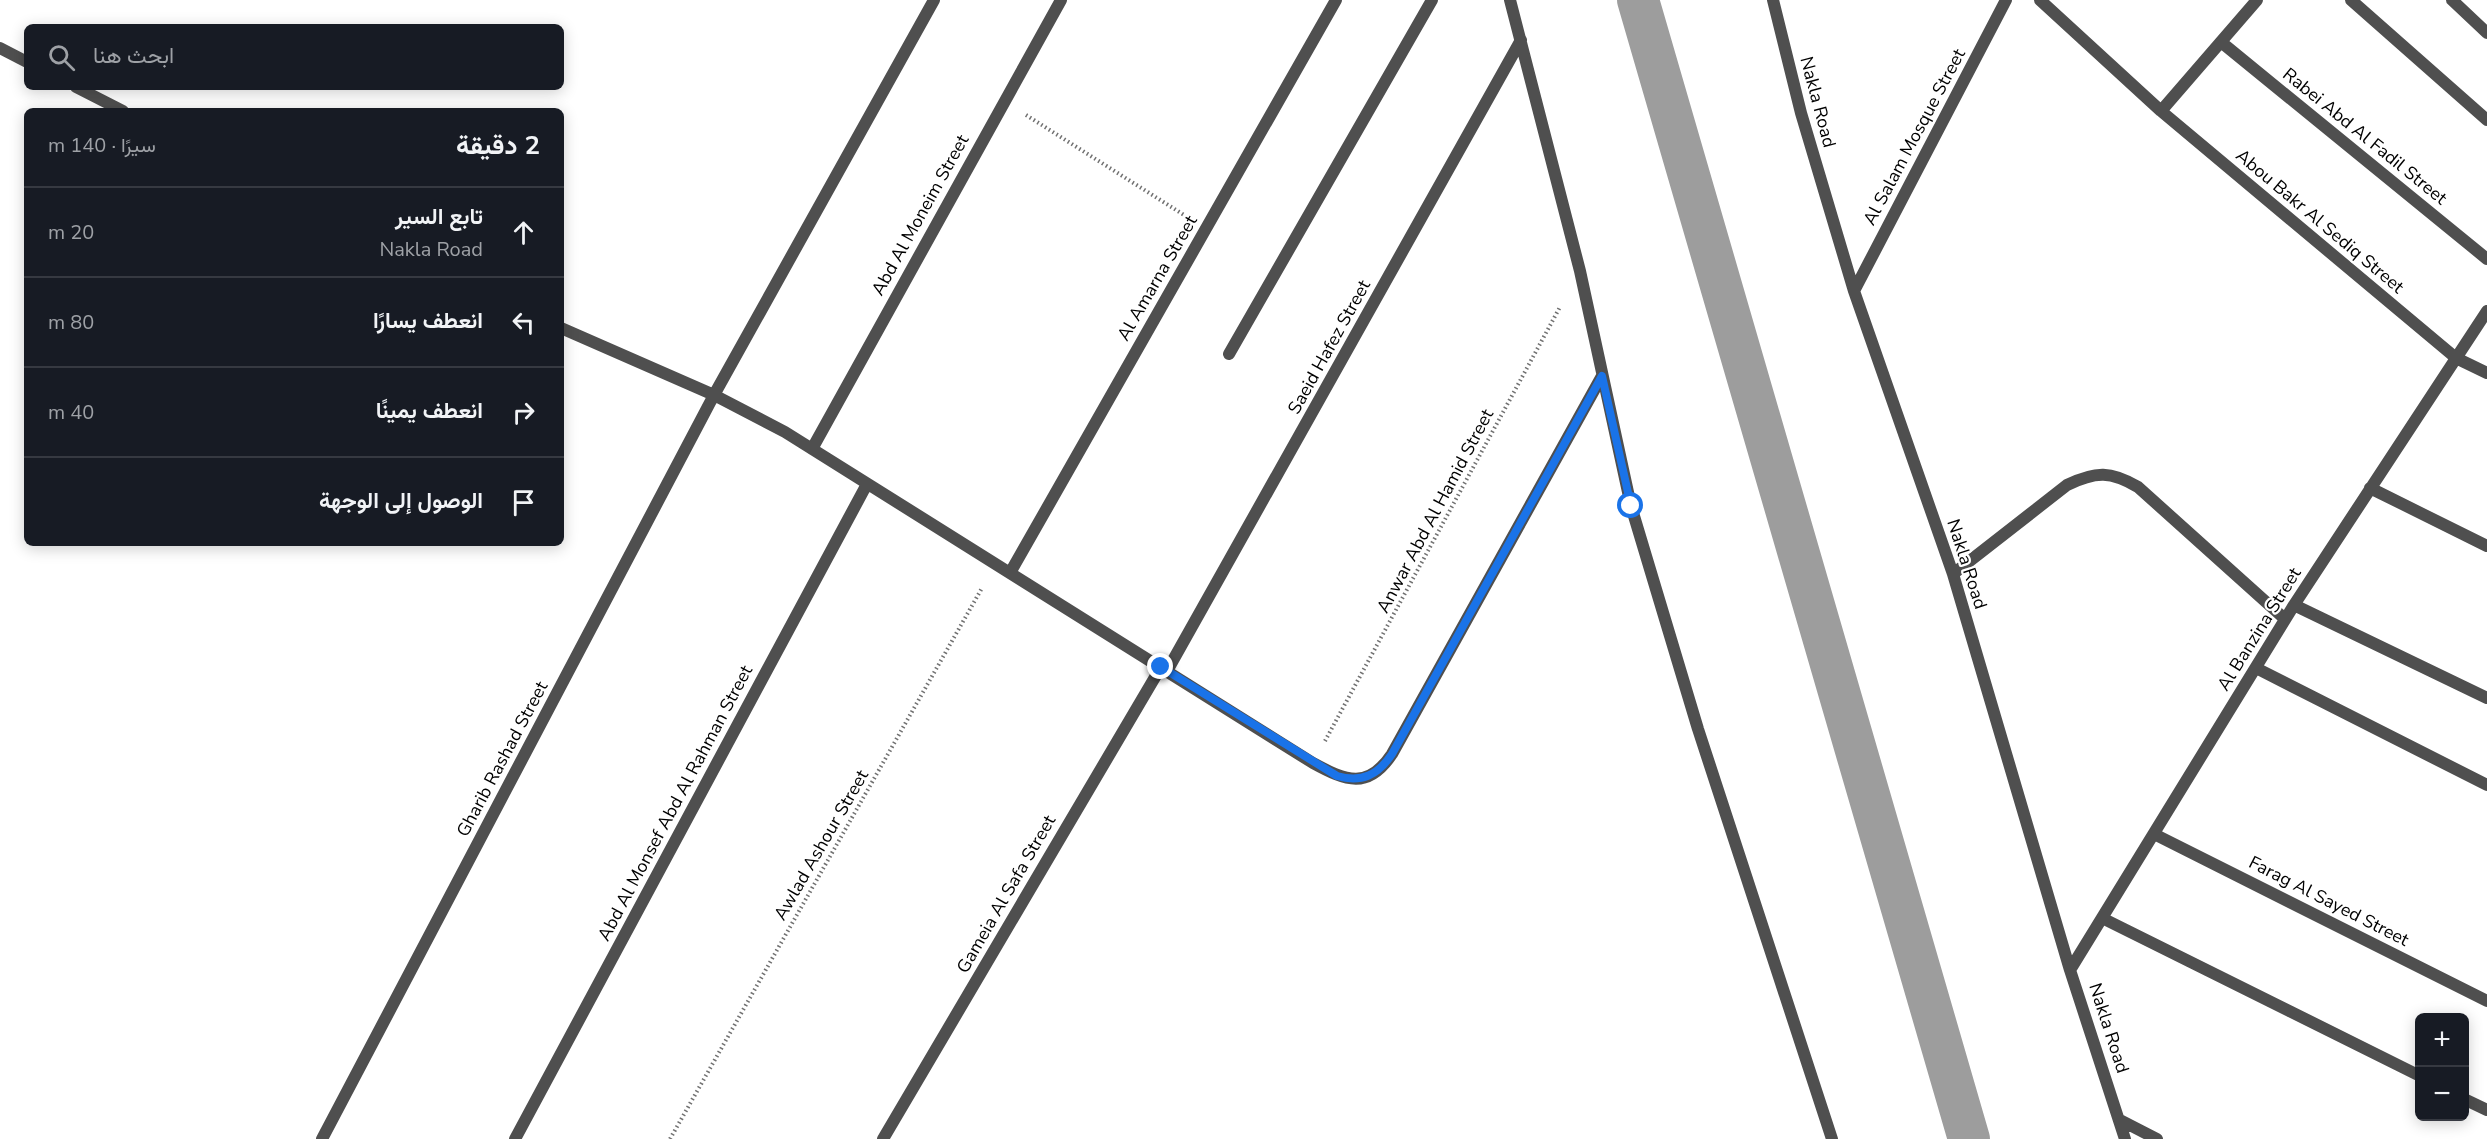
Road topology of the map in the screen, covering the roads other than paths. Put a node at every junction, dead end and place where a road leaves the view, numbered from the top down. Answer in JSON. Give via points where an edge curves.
{"nodes":[{"id":1,"x":934,"y":0,"type":"edge"},
{"id":2,"x":1061,"y":0,"type":"edge"},
{"id":3,"x":1335,"y":0,"type":"edge"},
{"id":4,"x":1432,"y":0,"type":"edge"},
{"id":5,"x":1510,"y":0,"type":"edge"},
{"id":6,"x":1773,"y":0,"type":"edge"},
{"id":7,"x":2006,"y":0,"type":"edge"},
{"id":8,"x":2040,"y":0,"type":"edge"},
{"id":9,"x":2257,"y":0,"type":"edge"},
{"id":10,"x":2351,"y":0,"type":"edge"},
{"id":11,"x":2452,"y":0,"type":"edge"},
{"id":12,"x":2487,"y":33,"type":"edge"},
{"id":13,"x":1521,"y":40,"type":"junction"},
{"id":14,"x":2221,"y":42,"type":"junction"},
{"id":15,"x":0,"y":48,"type":"edge"},
{"id":16,"x":24,"y":60,"type":"edge"},
{"id":17,"x":82,"y":90,"type":"edge"},
{"id":18,"x":117,"y":108,"type":"edge"},
{"id":19,"x":2161,"y":111,"type":"junction"},
{"id":20,"x":2487,"y":120,"type":"edge"},
{"id":21,"x":2487,"y":259,"type":"edge"},
{"id":22,"x":1854,"y":291,"type":"junction"},
{"id":23,"x":2487,"y":311,"type":"edge"},
{"id":24,"x":564,"y":329,"type":"edge"},
{"id":25,"x":1229,"y":354,"type":"dead end"},
{"id":26,"x":2456,"y":358,"type":"junction"},
{"id":27,"x":2487,"y":373,"type":"edge"},
{"id":28,"x":1602,"y":376,"type":"junction"},
{"id":29,"x":714,"y":395,"type":"junction"},
{"id":30,"x":812,"y":449,"type":"junction"},
{"id":31,"x":867,"y":484,"type":"junction"},
{"id":32,"x":2370,"y":488,"type":"junction"},
{"id":33,"x":2487,"y":546,"type":"edge"},
{"id":34,"x":1010,"y":573,"type":"junction"},
{"id":35,"x":1953,"y":574,"type":"junction"},
{"id":36,"x":2294,"y":605,"type":"junction"},
{"id":37,"x":2286,"y":620,"type":"junction"},
{"id":38,"x":2256,"y":668,"type":"junction"},
{"id":39,"x":1164,"y":669,"type":"junction"},
{"id":40,"x":2487,"y":698,"type":"edge"},
{"id":41,"x":2487,"y":785,"type":"edge"},
{"id":42,"x":2154,"y":834,"type":"junction"},
{"id":43,"x":2102,"y":918,"type":"junction"},
{"id":44,"x":2070,"y":970,"type":"junction"},
{"id":45,"x":2487,"y":1001,"type":"edge"},
{"id":46,"x":2415,"y":1074,"type":"edge"},
{"id":47,"x":2469,"y":1101,"type":"edge"},
{"id":48,"x":2487,"y":1110,"type":"edge"},
{"id":49,"x":2120,"y":1120,"type":"junction"},
{"id":50,"x":322,"y":1139,"type":"edge"},
{"id":51,"x":515,"y":1139,"type":"edge"},
{"id":52,"x":883,"y":1139,"type":"edge"},
{"id":53,"x":1832,"y":1139,"type":"edge"},
{"id":54,"x":2125,"y":1139,"type":"edge"},
{"id":55,"x":2157,"y":1139,"type":"edge"}],
"edges":[{"from":1,"to":29,"type":"street","name":"Gharib Rashad Street"},
{"from":2,"to":30,"type":"street","name":"Abd Al Moneim Street"},
{"from":3,"to":34,"type":"street","name":"Al Amarna Street"},
{"from":4,"to":25,"type":"street"},
{"from":5,"to":13,"type":"street"},
{"from":6,"to":22,"type":"street","name":"Nakla Road","via":[[1801,113]]},
{"from":7,"to":22,"type":"street","name":"Al Salam Mosque Street"},
{"from":8,"to":19,"type":"street","name":"Abou Bakr Al Sediq Street"},
{"from":9,"to":14,"type":"street"},
{"from":10,"to":20,"type":"street"},
{"from":11,"to":12,"type":"street"},
{"from":13,"to":28,"type":"street","via":[[1580,271]]},
{"from":13,"to":39,"type":"street","name":"Saeid Hafez Street"},
{"from":14,"to":19,"type":"street"},
{"from":14,"to":21,"type":"street","name":"Rabei Abd Al Fadil Street"},
{"from":15,"to":16,"type":"street"},
{"from":17,"to":18,"type":"street"},
{"from":19,"to":26,"type":"street","name":"Abou Bakr Al Sediq Street"},
{"from":22,"to":35,"type":"street","name":"Nakla Road"},
{"from":23,"to":26,"type":"street","name":"Al Banzina Street"},
{"from":24,"to":29,"type":"street"},
{"from":26,"to":27,"type":"street","name":"Abou Bakr Al Sediq Street"},
{"from":26,"to":32,"type":"street","name":"Al Banzina Street"},
{"from":28,"to":39,"type":"street","via":[[1384,765],[1374,774],[1350,780],[1337,776]]},
{"from":28,"to":53,"type":"street","via":[[1631,506],[1698,729]]},
{"from":29,"to":30,"type":"street"},
{"from":29,"to":50,"type":"street","name":"Gharib Rashad Street"},
{"from":30,"to":31,"type":"street"},
{"from":31,"to":34,"type":"street"},
{"from":31,"to":51,"type":"street","name":"Abd Al Monsef Abd Al Rahman Street"},
{"from":32,"to":33,"type":"street"},
{"from":32,"to":36,"type":"street","name":"Al Banzina Street"},
{"from":34,"to":39,"type":"street"},
{"from":35,"to":37,"type":"street","via":[[2067,485],[2084,476],[2103,473],[2122,477],[2138,487]]},
{"from":35,"to":44,"type":"street","name":"Nakla Road"},
{"from":36,"to":37,"type":"street","name":"Al Banzina Street"},
{"from":36,"to":40,"type":"street"},
{"from":37,"to":38,"type":"street","name":"Al Banzina Street"},
{"from":38,"to":41,"type":"street"},
{"from":38,"to":42,"type":"street","name":"Al Banzina Street"},
{"from":39,"to":52,"type":"street","name":"Gameia Al Safa Street"},
{"from":42,"to":43,"type":"street","name":"Al Banzina Street"},
{"from":42,"to":45,"type":"street","name":"Farag Al Sayed Street"},
{"from":43,"to":44,"type":"street","name":"Al Banzina Street"},
{"from":43,"to":46,"type":"street"},
{"from":44,"to":49,"type":"street","name":"Nakla Road"},
{"from":47,"to":48,"type":"street"},
{"from":49,"to":54,"type":"street","name":"Nakla Road"},
{"from":49,"to":55,"type":"street"}]}
